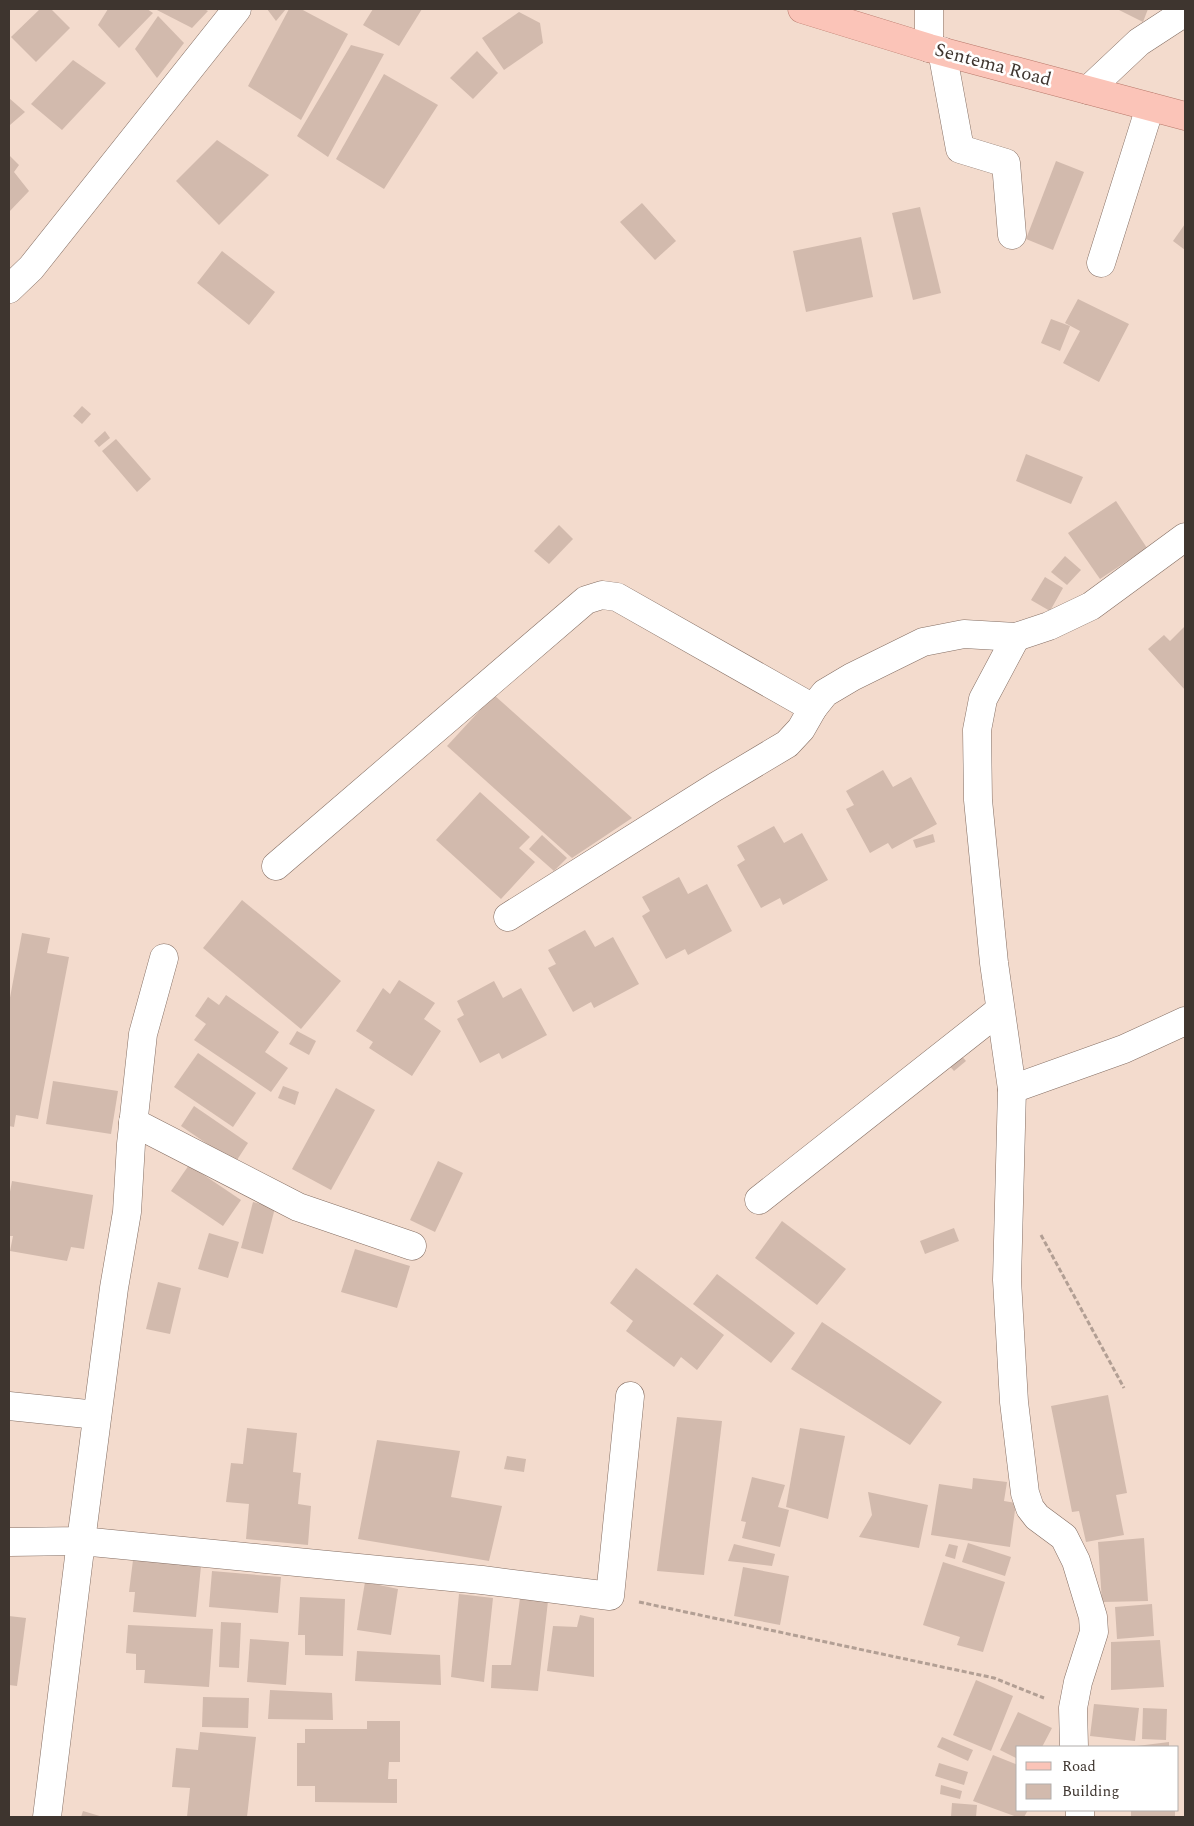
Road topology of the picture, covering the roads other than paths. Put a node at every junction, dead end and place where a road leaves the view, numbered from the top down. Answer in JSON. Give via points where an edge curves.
{"nodes":[{"id":1,"x":237,"y":9,"type":"edge"},
{"id":2,"x":802,"y":9,"type":"edge"},
{"id":3,"x":929,"y":9,"type":"edge"},
{"id":4,"x":1185,"y":12,"type":"edge"},
{"id":5,"x":936,"y":49,"type":"junction"},
{"id":6,"x":1088,"y":90,"type":"junction"},
{"id":7,"x":1150,"y":107,"type":"junction"},
{"id":8,"x":1185,"y":116,"type":"edge"},
{"id":9,"x":1012,"y":235,"type":"dead end"},
{"id":10,"x":1101,"y":263,"type":"dead end"},
{"id":11,"x":9,"y":289,"type":"edge"},
{"id":12,"x":1185,"y":537,"type":"edge"},
{"id":13,"x":1016,"y":637,"type":"junction"},
{"id":14,"x":813,"y":708,"type":"junction"},
{"id":15,"x":276,"y":866,"type":"dead end"},
{"id":16,"x":508,"y":918,"type":"dead end"},
{"id":17,"x":164,"y":958,"type":"dead end"},
{"id":18,"x":1000,"y":1010,"type":"junction"},
{"id":19,"x":1185,"y":1021,"type":"edge"},
{"id":20,"x":1012,"y":1089,"type":"junction"},
{"id":21,"x":133,"y":1122,"type":"junction"},
{"id":22,"x":760,"y":1200,"type":"dead end"},
{"id":23,"x":412,"y":1246,"type":"dead end"},
{"id":24,"x":630,"y":1396,"type":"dead end"},
{"id":25,"x":9,"y":1406,"type":"edge"},
{"id":26,"x":97,"y":1415,"type":"junction"},
{"id":27,"x":81,"y":1541,"type":"junction"},
{"id":28,"x":9,"y":1542,"type":"edge"},
{"id":29,"x":1074,"y":1746,"type":"edge"},
{"id":30,"x":47,"y":1817,"type":"edge"}],
"edges":[{"from":1,"to":11,"type":"street","via":[[31,268]]},
{"from":2,"to":5,"type":"main road","name":"Sentema Road"},
{"from":3,"to":5,"type":"street"},
{"from":4,"to":6,"type":"street","via":[[1139,42]]},
{"from":5,"to":6,"type":"main road","name":"Sentema Road"},
{"from":5,"to":9,"type":"street","via":[[960,149],[1006,163]]},
{"from":6,"to":7,"type":"main road","name":"Sentema Road"},
{"from":7,"to":8,"type":"main road","name":"Sentema Road"},
{"from":7,"to":10,"type":"street"},
{"from":12,"to":13,"type":"street","via":[[1091,606]]},
{"from":13,"to":14,"type":"street","via":[[964,634],[923,642],[825,693]]},
{"from":13,"to":18,"type":"street","via":[[983,699],[977,730],[978,800]]},
{"from":14,"to":15,"type":"street","via":[[617,597],[602,595],[586,600]]},
{"from":14,"to":16,"type":"street","via":[[788,744]]},
{"from":17,"to":21,"type":"street","via":[[143,1034]]},
{"from":18,"to":20,"type":"street"},
{"from":18,"to":22,"type":"street"},
{"from":19,"to":20,"type":"street","via":[[1124,1049]]},
{"from":20,"to":29,"type":"street","via":[[1007,1280],[1014,1402],[1025,1493],[1030,1508],[1064,1537],[1076,1561],[1089,1602],[1094,1632],[1073,1708]]},
{"from":21,"to":23,"type":"street","via":[[298,1208]]},
{"from":21,"to":26,"type":"street","via":[[127,1212]]},
{"from":24,"to":27,"type":"street","via":[[610,1596],[482,1580]]},
{"from":25,"to":26,"type":"street"},
{"from":26,"to":27,"type":"street"},
{"from":27,"to":28,"type":"street"},
{"from":27,"to":30,"type":"street"}]}
